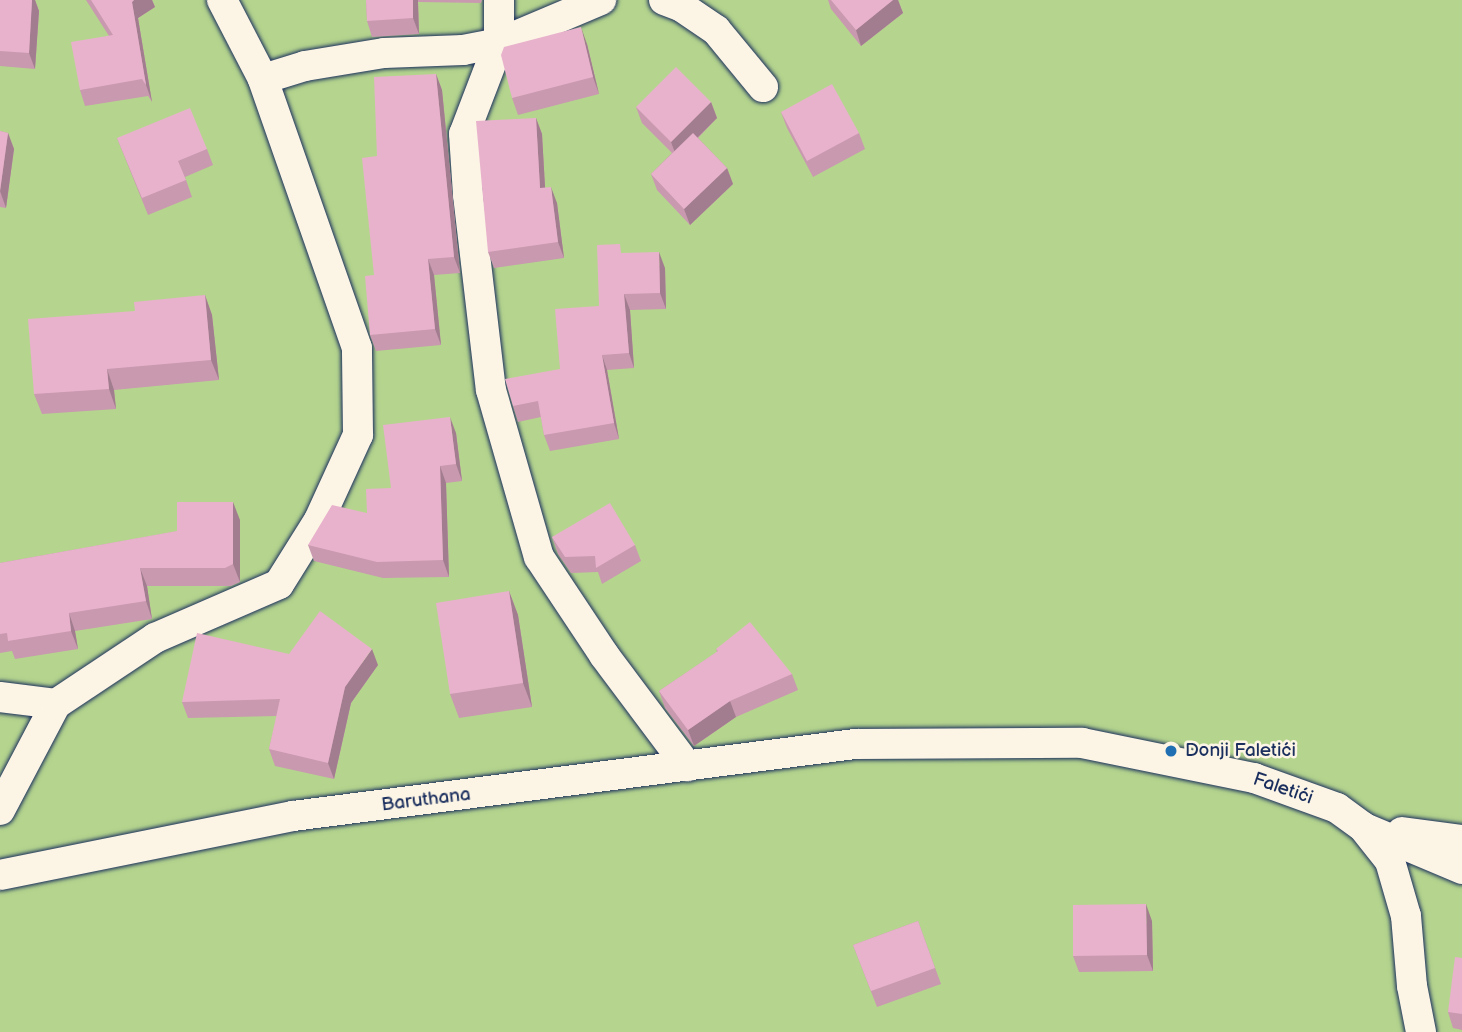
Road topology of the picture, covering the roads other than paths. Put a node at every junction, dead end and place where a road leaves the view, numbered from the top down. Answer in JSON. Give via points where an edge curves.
{"nodes":[{"id":1,"x":222,"y":0,"type":"edge"},
{"id":2,"x":499,"y":0,"type":"edge"},
{"id":3,"x":601,"y":0,"type":"edge"},
{"id":4,"x":664,"y":0,"type":"edge"},
{"id":5,"x":499,"y":43,"type":"junction"},
{"id":6,"x":263,"y":79,"type":"junction"},
{"id":7,"x":763,"y":88,"type":"dead end"},
{"id":8,"x":0,"y":697,"type":"edge"},
{"id":9,"x":57,"y":704,"type":"junction"},
{"id":10,"x":855,"y":744,"type":"joint"},
{"id":11,"x":687,"y":766,"type":"junction"},
{"id":12,"x":0,"y":810,"type":"edge"},
{"id":13,"x":1363,"y":827,"type":"junction"},
{"id":14,"x":1462,"y":840,"type":"edge"},
{"id":15,"x":1462,"y":869,"type":"edge"},
{"id":16,"x":0,"y":875,"type":"edge"},
{"id":17,"x":1421,"y":1032,"type":"edge"}],
"edges":[{"from":1,"to":6,"type":"street"},
{"from":2,"to":5,"type":"street"},
{"from":3,"to":5,"type":"street"},
{"from":4,"to":7,"type":"street","via":[[716,30]]},
{"from":5,"to":6,"type":"street","via":[[463,50],[384,53],[305,66]]},
{"from":5,"to":11,"type":"street","via":[[464,134],[491,390],[539,557],[604,655]]},
{"from":6,"to":9,"type":"street","via":[[357,348],[358,435],[319,520],[279,583],[155,638]]},
{"from":8,"to":9,"type":"street"},
{"from":9,"to":12,"type":"street"},
{"from":10,"to":11,"type":"street","name":"Baruthana"},
{"from":10,"to":13,"type":"street","name":"Faletići","via":[[1082,743],[1254,778],[1337,808]]},
{"from":11,"to":16,"type":"street","name":"Baruthana","via":[[293,816]]},
{"from":13,"to":14,"type":"street"},
{"from":13,"to":15,"type":"street"},
{"from":13,"to":17,"type":"street","name":"Faletići","via":[[1390,861],[1406,916]]}]}
